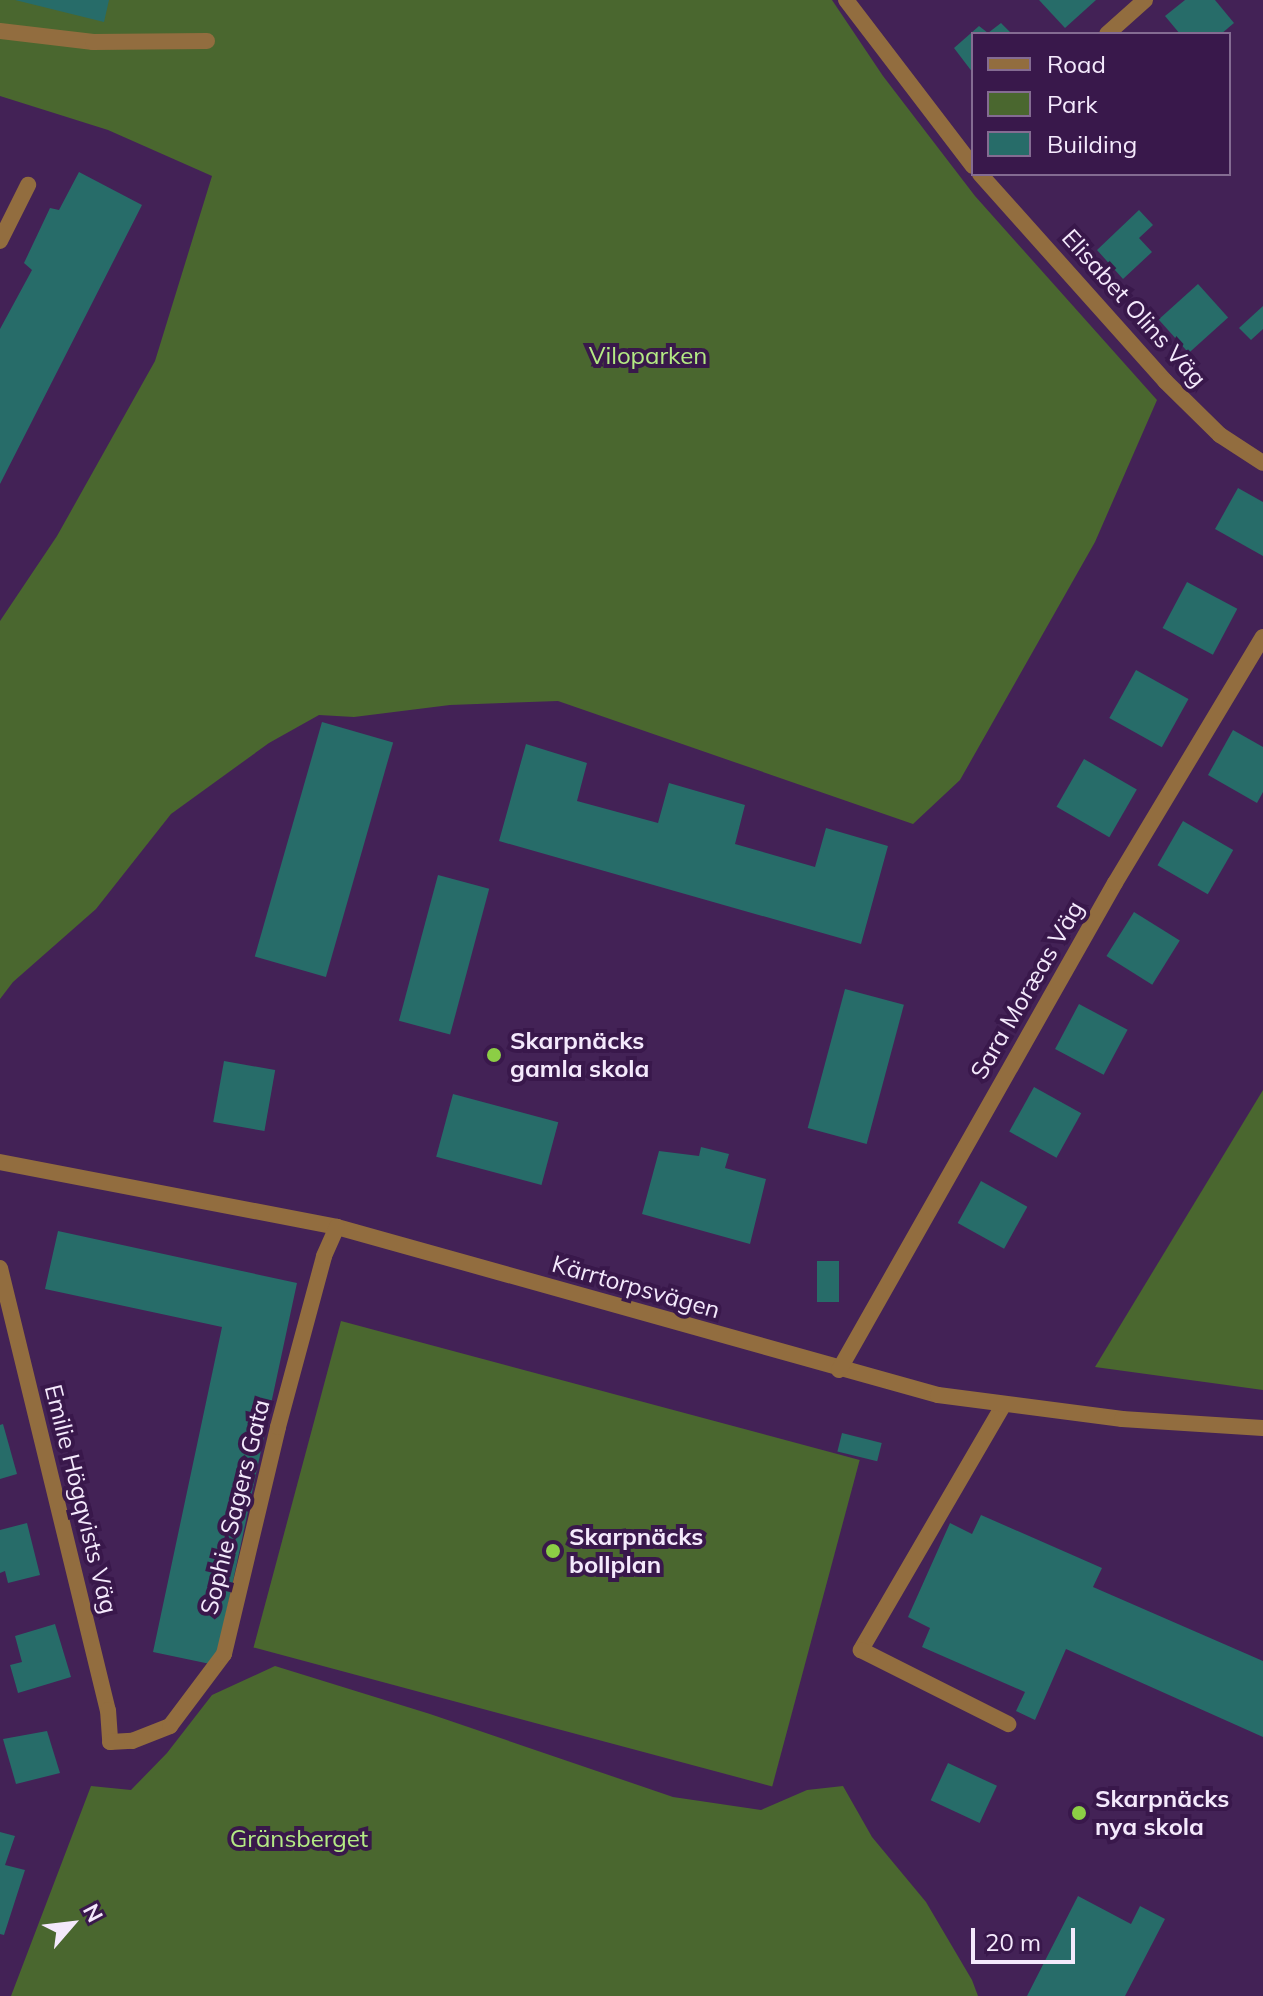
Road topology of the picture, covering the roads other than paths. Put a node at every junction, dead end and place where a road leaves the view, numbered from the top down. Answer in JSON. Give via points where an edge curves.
{"nodes":[{"id":1,"x":846,"y":0,"type":"edge"},
{"id":2,"x":1145,"y":0,"type":"edge"},
{"id":3,"x":0,"y":31,"type":"edge"},
{"id":4,"x":1109,"y":32,"type":"edge"},
{"id":5,"x":207,"y":41,"type":"dead end"},
{"id":6,"x":971,"y":160,"type":"edge"},
{"id":7,"x":982,"y":176,"type":"edge"},
{"id":8,"x":28,"y":185,"type":"dead end"},
{"id":9,"x":0,"y":241,"type":"edge"},
{"id":10,"x":1263,"y":463,"type":"edge"},
{"id":11,"x":1263,"y":637,"type":"edge"},
{"id":12,"x":0,"y":1162,"type":"edge"},
{"id":13,"x":337,"y":1227,"type":"junction"},
{"id":14,"x":0,"y":1268,"type":"edge"},
{"id":15,"x":839,"y":1370,"type":"junction"},
{"id":16,"x":1004,"y":1404,"type":"junction"},
{"id":17,"x":1263,"y":1428,"type":"edge"},
{"id":18,"x":1008,"y":1724,"type":"dead end"},
{"id":19,"x":110,"y":1742,"type":"joint"}],
"edges":[{"from":1,"to":6,"type":"street"},
{"from":2,"to":4,"type":"street"},
{"from":3,"to":5,"type":"street","via":[[93,42]]},
{"from":7,"to":10,"type":"street","name":"Elisabet Olins Väg","via":[[1165,381],[1220,435]]},
{"from":8,"to":9,"type":"street"},
{"from":11,"to":15,"type":"street","name":"Sara Moræas Väg","via":[[1115,883]]},
{"from":12,"to":13,"type":"street","name":"Kärrtorpsvägen"},
{"from":13,"to":15,"type":"street","name":"Kärrtorpsvägen"},
{"from":13,"to":19,"type":"street","name":"Sophie Sagers Gata","via":[[324,1256],[278,1427],[224,1654],[170,1726],[132,1741]]},
{"from":14,"to":19,"type":"street","name":"Emilie Högqvists Väg","via":[[108,1710]]},
{"from":15,"to":16,"type":"street","name":"Kärrtorpsvägen","via":[[938,1395]]},
{"from":16,"to":17,"type":"street","name":"Kärrtorpsvägen","via":[[1122,1419]]},
{"from":16,"to":18,"type":"street","via":[[861,1650]]}]}
